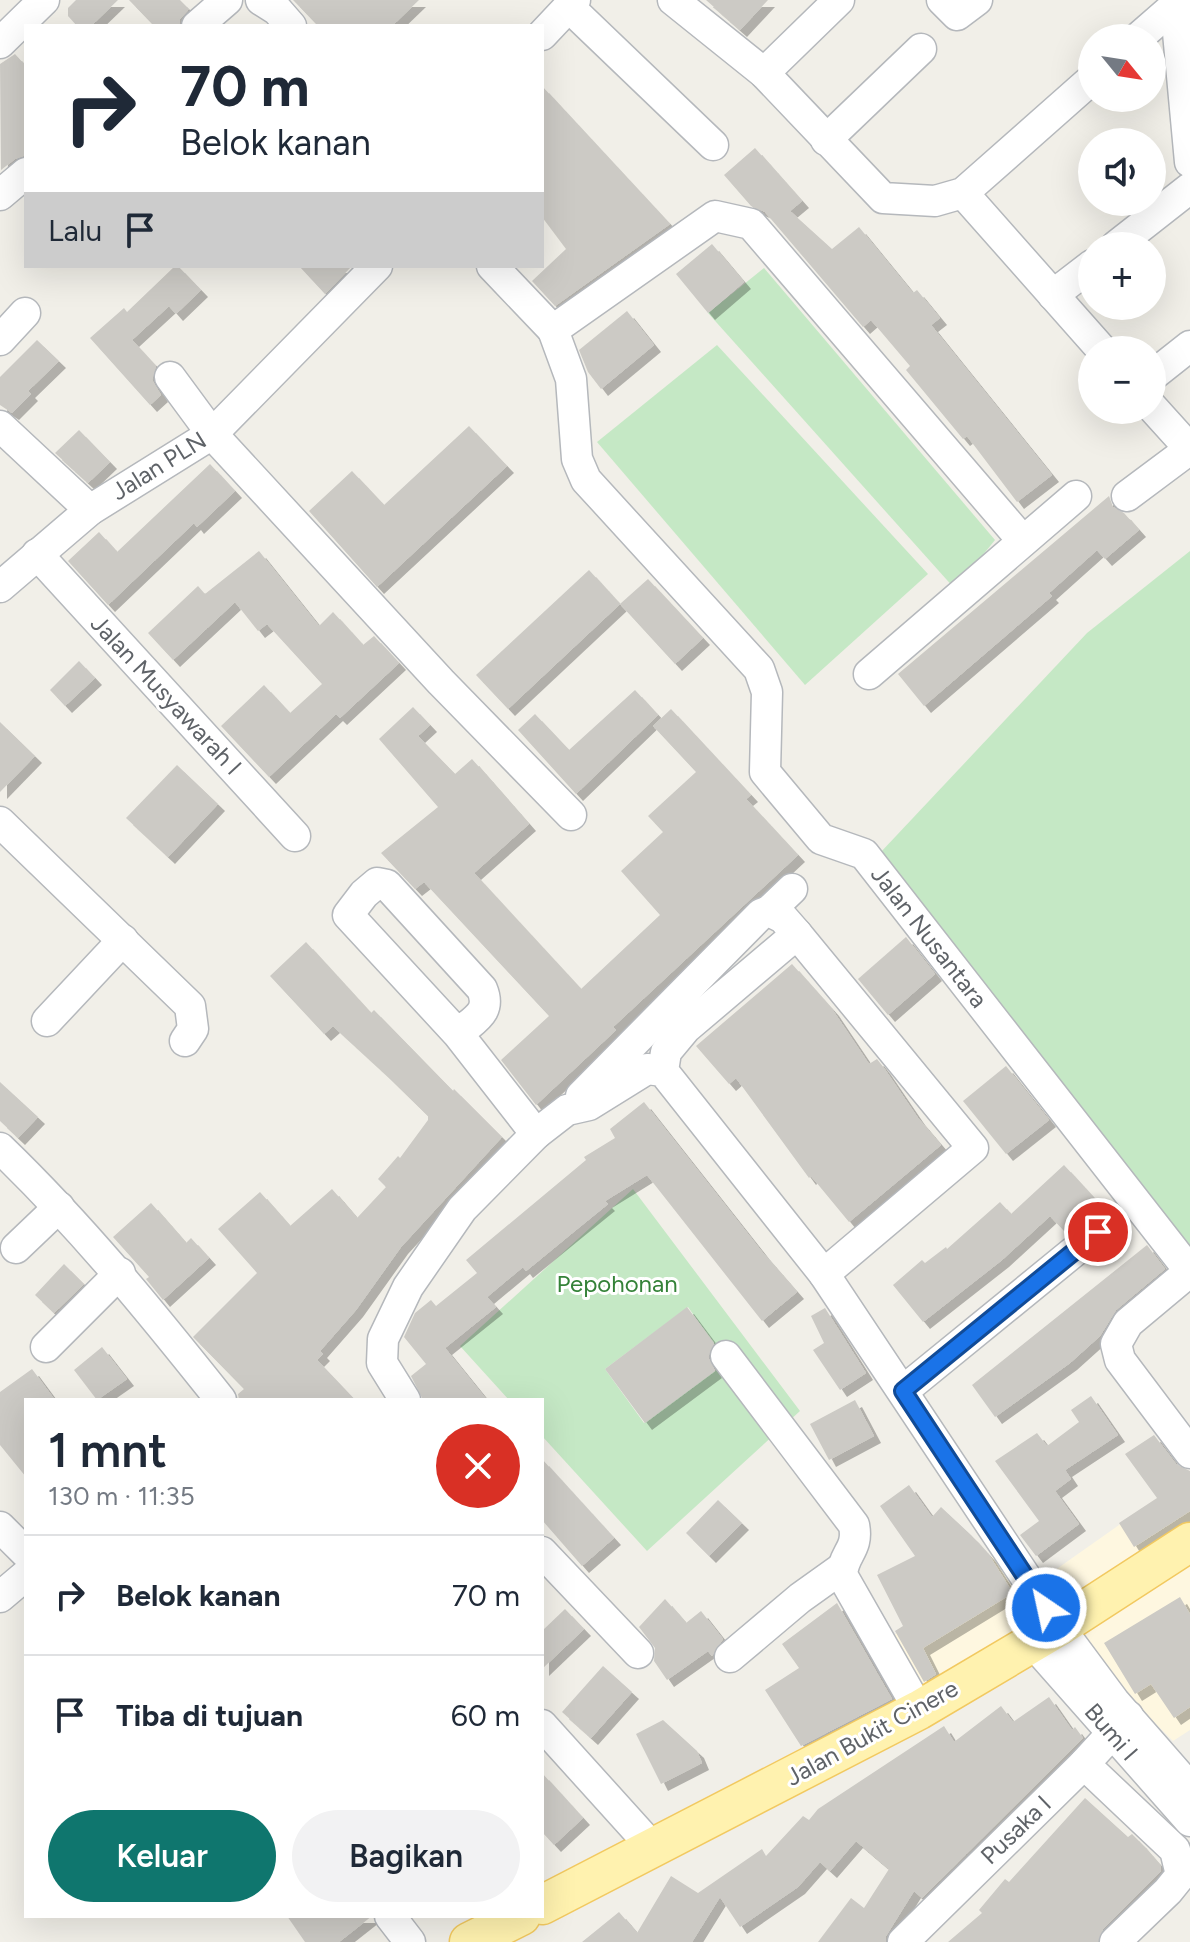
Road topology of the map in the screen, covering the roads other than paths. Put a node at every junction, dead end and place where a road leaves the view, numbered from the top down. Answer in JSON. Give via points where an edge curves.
{"nodes":[{"id":1,"x":44,"y":0,"type":"edge"},
{"id":2,"x":227,"y":0,"type":"edge"},
{"id":3,"x":839,"y":0,"type":"edge"},
{"id":4,"x":942,"y":0,"type":"edge"},
{"id":5,"x":977,"y":0,"type":"edge"},
{"id":6,"x":675,"y":1,"type":"edge"},
{"id":7,"x":1176,"y":2,"type":"edge"},
{"id":8,"x":572,"y":4,"type":"edge"},
{"id":9,"x":199,"y":24,"type":"edge"},
{"id":10,"x":1153,"y":24,"type":"edge"},
{"id":11,"x":544,"y":33,"type":"edge"},
{"id":12,"x":0,"y":43,"type":"edge"},
{"id":13,"x":921,"y":49,"type":"dead end"},
{"id":14,"x":764,"y":73,"type":"junction"},
{"id":15,"x":1078,"y":91,"type":"edge"},
{"id":16,"x":826,"y":140,"type":"junction"},
{"id":17,"x":713,"y":145,"type":"dead end"},
{"id":18,"x":1190,"y":162,"type":"edge"},
{"id":19,"x":24,"y":175,"type":"edge"},
{"id":20,"x":1190,"y":188,"type":"edge"},
{"id":21,"x":963,"y":193,"type":"junction"},
{"id":22,"x":0,"y":195,"type":"edge"},
{"id":23,"x":1134,"y":232,"type":"edge"},
{"id":24,"x":375,"y":268,"type":"edge"},
{"id":25,"x":494,"y":268,"type":"edge"},
{"id":26,"x":1078,"y":276,"type":"edge"},
{"id":27,"x":1053,"y":295,"type":"junction"},
{"id":28,"x":25,"y":313,"type":"dead end"},
{"id":29,"x":553,"y":330,"type":"junction"},
{"id":30,"x":1090,"y":336,"type":"edge"},
{"id":31,"x":0,"y":340,"type":"edge"},
{"id":32,"x":1190,"y":346,"type":"edge"},
{"id":33,"x":1166,"y":365,"type":"edge"},
{"id":34,"x":170,"y":377,"type":"dead end"},
{"id":35,"x":1166,"y":422,"type":"edge"},
{"id":36,"x":0,"y":426,"type":"edge"},
{"id":37,"x":212,"y":434,"type":"junction"},
{"id":38,"x":1190,"y":449,"type":"edge"},
{"id":39,"x":1076,"y":496,"type":"dead end"},
{"id":40,"x":1127,"y":496,"type":"dead end"},
{"id":41,"x":90,"y":510,"type":"junction"},
{"id":42,"x":1023,"y":541,"type":"junction"},
{"id":43,"x":37,"y":554,"type":"junction"},
{"id":44,"x":0,"y":587,"type":"edge"},
{"id":45,"x":869,"y":674,"type":"dead end"},
{"id":46,"x":571,"y":815,"type":"dead end"},
{"id":47,"x":0,"y":822,"type":"edge"},
{"id":48,"x":295,"y":836,"type":"dead end"},
{"id":49,"x":792,"y":889,"type":"dead end"},
{"id":50,"x":769,"y":911,"type":"junction"},
{"id":51,"x":797,"y":934,"type":"junction"},
{"id":52,"x":123,"y":940,"type":"junction"},
{"id":53,"x":47,"y":1021,"type":"dead end"},
{"id":54,"x":652,"y":1025,"type":"junction"},
{"id":55,"x":458,"y":1034,"type":"junction"},
{"id":56,"x":185,"y":1041,"type":"dead end"},
{"id":57,"x":664,"y":1062,"type":"junction"},
{"id":58,"x":567,"y":1110,"type":"junction"},
{"id":59,"x":536,"y":1134,"type":"junction"},
{"id":60,"x":0,"y":1148,"type":"edge"},
{"id":61,"x":59,"y":1207,"type":"junction"},
{"id":62,"x":1098,"y":1232,"type":"dead end"},
{"id":63,"x":16,"y":1248,"type":"dead end"},
{"id":64,"x":120,"y":1273,"type":"junction"},
{"id":65,"x":824,"y":1274,"type":"junction"},
{"id":66,"x":46,"y":1347,"type":"dead end"},
{"id":67,"x":726,"y":1356,"type":"dead end"},
{"id":68,"x":903,"y":1391,"type":"junction"},
{"id":69,"x":219,"y":1398,"type":"edge"},
{"id":70,"x":404,"y":1398,"type":"edge"},
{"id":71,"x":1190,"y":1453,"type":"edge"},
{"id":72,"x":0,"y":1527,"type":"edge"},
{"id":73,"x":1190,"y":1542,"type":"edge"},
{"id":74,"x":24,"y":1551,"type":"edge"},
{"id":75,"x":544,"y":1554,"type":"edge"},
{"id":76,"x":842,"y":1568,"type":"junction"},
{"id":77,"x":24,"y":1577,"type":"edge"},
{"id":78,"x":0,"y":1597,"type":"edge"},
{"id":79,"x":1045,"y":1634,"type":"junction"},
{"id":80,"x":638,"y":1653,"type":"dead end"},
{"id":81,"x":730,"y":1657,"type":"dead end"},
{"id":82,"x":919,"y":1710,"type":"junction"},
{"id":83,"x":1120,"y":1725,"type":"junction"},
{"id":84,"x":544,"y":1727,"type":"edge"},
{"id":85,"x":1084,"y":1764,"type":"junction"},
{"id":86,"x":1190,"y":1788,"type":"edge"},
{"id":87,"x":1190,"y":1821,"type":"edge"},
{"id":88,"x":654,"y":1849,"type":"junction"},
{"id":89,"x":544,"y":1904,"type":"edge"},
{"id":90,"x":392,"y":1918,"type":"edge"},
{"id":91,"x":517,"y":1918,"type":"edge"},
{"id":92,"x":915,"y":1938,"type":"edge"},
{"id":93,"x":410,"y":1942,"type":"edge"},
{"id":94,"x":469,"y":1942,"type":"edge"},
{"id":95,"x":1115,"y":1942,"type":"edge"}],
"edges":[{"from":1,"to":12,"type":"street"},
{"from":2,"to":9,"type":"street"},
{"from":3,"to":14,"type":"street"},
{"from":4,"to":5,"type":"street","via":[[957,15]]},
{"from":6,"to":14,"type":"street"},
{"from":7,"to":10,"type":"street"},
{"from":7,"to":18,"type":"street"},
{"from":8,"to":11,"type":"street"},
{"from":8,"to":17,"type":"street"},
{"from":13,"to":16,"type":"street"},
{"from":14,"to":16,"type":"street"},
{"from":15,"to":21,"type":"street"},
{"from":16,"to":21,"type":"street","via":[[883,198],[935,201]]},
{"from":19,"to":22,"type":"street"},
{"from":20,"to":23,"type":"street"},
{"from":21,"to":27,"type":"street"},
{"from":24,"to":37,"type":"street","name":"Jalan PLN"},
{"from":25,"to":29,"type":"street"},
{"from":26,"to":27,"type":"street"},
{"from":27,"to":30,"type":"street"},
{"from":28,"to":31,"type":"street"},
{"from":29,"to":42,"type":"street","via":[[715,216],[751,224]]},
{"from":29,"to":71,"type":"street","name":"Jalan Nusantara","via":[[571,379],[577,459],[586,480],[759,669],[767,692],[765,772],[821,839],[864,854],[1185,1265],[1183,1277],[1128,1323],[1116,1344],[1120,1360]]},
{"from":32,"to":33,"type":"street"},
{"from":34,"to":37,"type":"street"},
{"from":35,"to":38,"type":"street"},
{"from":36,"to":41,"type":"street"},
{"from":37,"to":41,"type":"street","name":"Jalan PLN"},
{"from":37,"to":46,"type":"street"},
{"from":38,"to":40,"type":"street"},
{"from":39,"to":42,"type":"street"},
{"from":41,"to":43,"type":"street","name":"Jalan PLN"},
{"from":42,"to":45,"type":"street"},
{"from":43,"to":44,"type":"street","name":"Jalan PLN"},
{"from":43,"to":48,"type":"street","name":"Jalan Musyawarah I"},
{"from":47,"to":52,"type":"street"},
{"from":49,"to":50,"type":"street"},
{"from":50,"to":51,"type":"street"},
{"from":50,"to":54,"type":"street"},
{"from":51,"to":57,"type":"street","via":[[686,1028]]},
{"from":51,"to":65,"type":"street","via":[[973,1148]]},
{"from":52,"to":53,"type":"street"},
{"from":52,"to":56,"type":"street","via":[[190,1006],[193,1029]]},
{"from":54,"to":57,"type":"street","name":"Bumi I"},
{"from":54,"to":58,"type":"street"},
{"from":55,"to":55,"type":"street","via":[[348,915],[377,883],[387,885],[482,989],[485,1009]]},
{"from":55,"to":59,"type":"street"},
{"from":57,"to":58,"type":"street","via":[[589,1105]]},
{"from":57,"to":65,"type":"street","name":"Bumi I"},
{"from":58,"to":59,"type":"street"},
{"from":59,"to":70,"type":"street","via":[[462,1209],[408,1287],[383,1339],[382,1363]]},
{"from":60,"to":61,"type":"street"},
{"from":61,"to":63,"type":"street"},
{"from":61,"to":64,"type":"street"},
{"from":62,"to":68,"type":"street"},
{"from":64,"to":66,"type":"street"},
{"from":64,"to":69,"type":"street"},
{"from":65,"to":68,"type":"street","name":"Bumi I"},
{"from":67,"to":76,"type":"street","via":[[854,1525],[857,1539]]},
{"from":68,"to":79,"type":"street","name":"Bumi I"},
{"from":72,"to":74,"type":"street"},
{"from":73,"to":79,"type":"main road","name":"Jalan Bukit Cinere"},
{"from":75,"to":80,"type":"street"},
{"from":76,"to":81,"type":"street"},
{"from":76,"to":82,"type":"street"},
{"from":77,"to":78,"type":"street"},
{"from":79,"to":82,"type":"main road","name":"Jalan Bukit Cinere"},
{"from":79,"to":83,"type":"street","name":"Bumi I"},
{"from":82,"to":88,"type":"main road","name":"Jalan Bukit Cinere"},
{"from":83,"to":85,"type":"street","name":"Pusaka I"},
{"from":83,"to":86,"type":"street","name":"Bumi I"},
{"from":83,"to":87,"type":"street","name":"Bumi I"},
{"from":84,"to":88,"type":"street"},
{"from":85,"to":92,"type":"street","name":"Pusaka I"},
{"from":85,"to":95,"type":"street","via":[[1175,1850],[1180,1878]]},
{"from":88,"to":89,"type":"main road","name":"Jalan Bukit Cinere"},
{"from":90,"to":93,"type":"street"},
{"from":91,"to":94,"type":"main road"}]}
